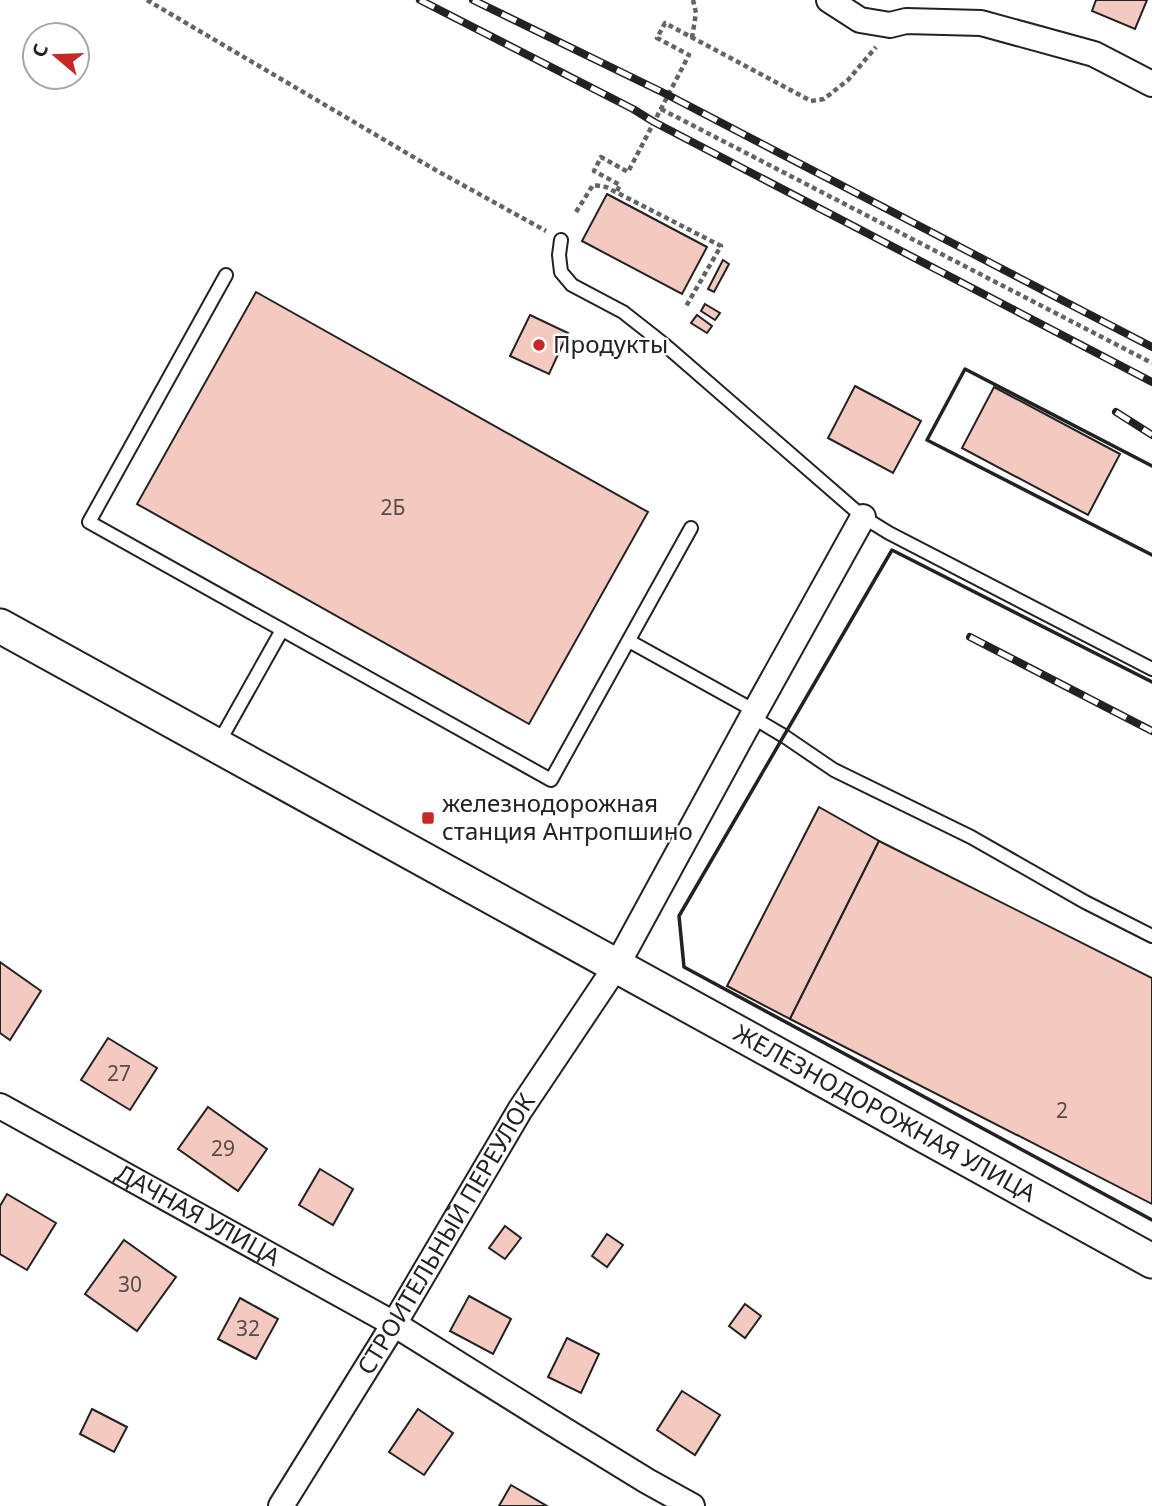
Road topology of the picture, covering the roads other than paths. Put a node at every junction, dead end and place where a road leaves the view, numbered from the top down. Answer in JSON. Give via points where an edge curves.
{"nodes":[{"id":1,"x":829,"y":0,"type":"edge"},
{"id":2,"x":905,"y":15,"type":"edge"},
{"id":3,"x":1152,"y":84,"type":"edge"},
{"id":4,"x":561,"y":240,"type":"road end"},
{"id":5,"x":226,"y":275,"type":"dead end"},
{"id":6,"x":863,"y":517,"type":"junction"},
{"id":7,"x":691,"y":528,"type":"dead end"},
{"id":8,"x":0,"y":626,"type":"edge"},
{"id":9,"x":282,"y":629,"type":"junction"},
{"id":10,"x":629,"y":641,"type":"junction"},
{"id":11,"x":1152,"y":669,"type":"edge"},
{"id":12,"x":753,"y":714,"type":"junction"},
{"id":13,"x":218,"y":745,"type":"junction"},
{"id":14,"x":1152,"y":936,"type":"edge"},
{"id":15,"x":617,"y":965,"type":"junction"},
{"id":16,"x":0,"y":1106,"type":"edge"},
{"id":17,"x":1152,"y":1261,"type":"edge"},
{"id":18,"x":394,"y":1324,"type":"junction"},
{"id":19,"x":281,"y":1506,"type":"edge"},
{"id":20,"x":692,"y":1506,"type":"edge"}],
"edges":[{"from":1,"to":2,"type":"street","via":[[860,20]]},
{"from":2,"to":3,"type":"street","via":[[981,23],[1094,54]]},
{"from":4,"to":6,"type":"lane","via":[[561,272],[572,285],[623,312],[665,345]]},
{"from":5,"to":9,"type":"lane","via":[[89,522]]},
{"from":6,"to":11,"type":"lane"},
{"from":6,"to":12,"type":"street","name":"СТРОИТЕЛЬНЫЙ ПЕРЕУЛОК"},
{"from":7,"to":10,"type":"lane"},
{"from":8,"to":13,"type":"street","name":"ЖЕЛЕЗНОДОРОЖНАЯ УЛИЦА"},
{"from":9,"to":10,"type":"lane","via":[[551,780]]},
{"from":9,"to":13,"type":"lane"},
{"from":10,"to":12,"type":"lane"},
{"from":12,"to":14,"type":"lane","via":[[834,770],[971,836]]},
{"from":12,"to":15,"type":"street","name":"СТРОИТЕЛЬНЫЙ ПЕРЕУЛОК"},
{"from":13,"to":15,"type":"street","name":"ЖЕЛЕЗНОДОРОЖНАЯ УЛИЦА"},
{"from":15,"to":17,"type":"street","name":"ЖЕЛЕЗНОДОРОЖНАЯ УЛИЦА"},
{"from":15,"to":18,"type":"street","name":"СТРОИТЕЛЬНЫЙ ПЕРЕУЛОК","via":[[520,1110]]},
{"from":16,"to":18,"type":"street","name":"ДАЧНАЯ УЛИЦА"},
{"from":18,"to":19,"type":"street","name":"СТРОИТЕЛЬНЫЙ ПЕРЕУЛОК"},
{"from":18,"to":20,"type":"street","name":"ДАЧНАЯ УЛИЦА"}]}
